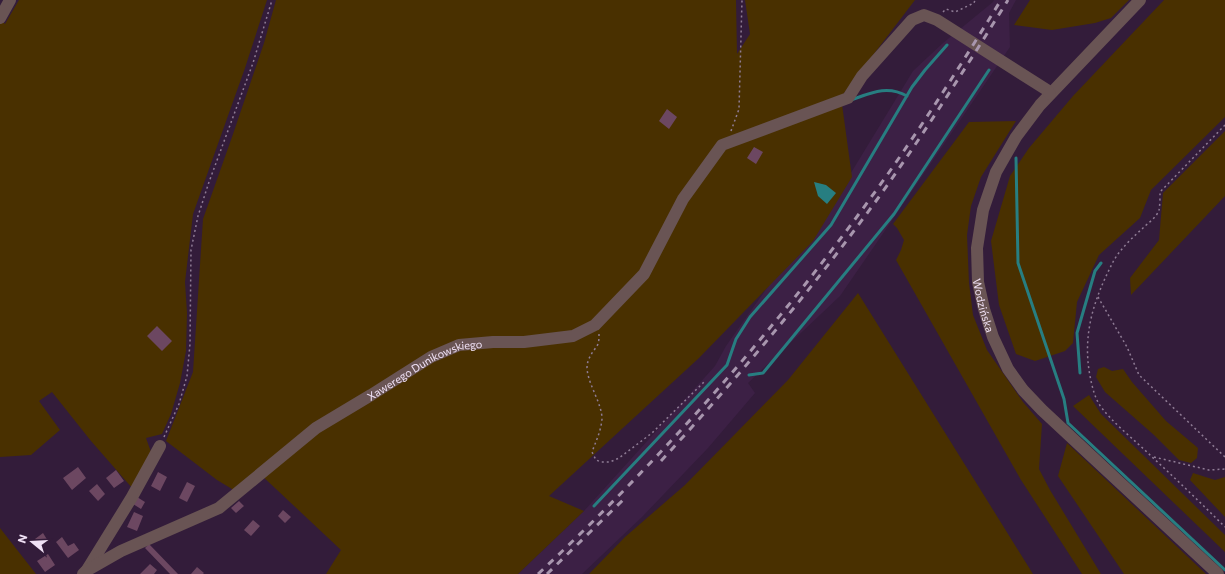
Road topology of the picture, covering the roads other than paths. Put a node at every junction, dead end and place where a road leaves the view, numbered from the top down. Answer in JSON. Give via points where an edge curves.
{"nodes":[{"id":1,"x":10,"y":0,"type":"edge"},
{"id":2,"x":1140,"y":0,"type":"edge"},
{"id":3,"x":0,"y":18,"type":"edge"},
{"id":4,"x":1050,"y":94,"type":"junction"},
{"id":5,"x":160,"y":446,"type":"road end"},
{"id":6,"x":85,"y":572,"type":"edge"},
{"id":7,"x":1218,"y":574,"type":"edge"}],
"edges":[{"from":1,"to":3,"type":"street"},
{"from":2,"to":4,"type":"street","name":"Wodzińska"},
{"from":4,"to":6,"type":"street","name":"Xawerego Dunikowskiego","via":[[938,20],[924,15],[912,20],[862,76],[848,98],[722,145],[683,199],[644,274],[594,325],[573,336],[524,342],[460,345],[431,357],[316,428],[219,508],[127,548]]},
{"from":4,"to":7,"type":"street","name":"Wodzińska","via":[[1016,137],[996,172],[983,210],[977,248],[978,282],[993,337],[1008,369],[1037,405]]},
{"from":5,"to":6,"type":"street","via":[[132,497]]}]}
